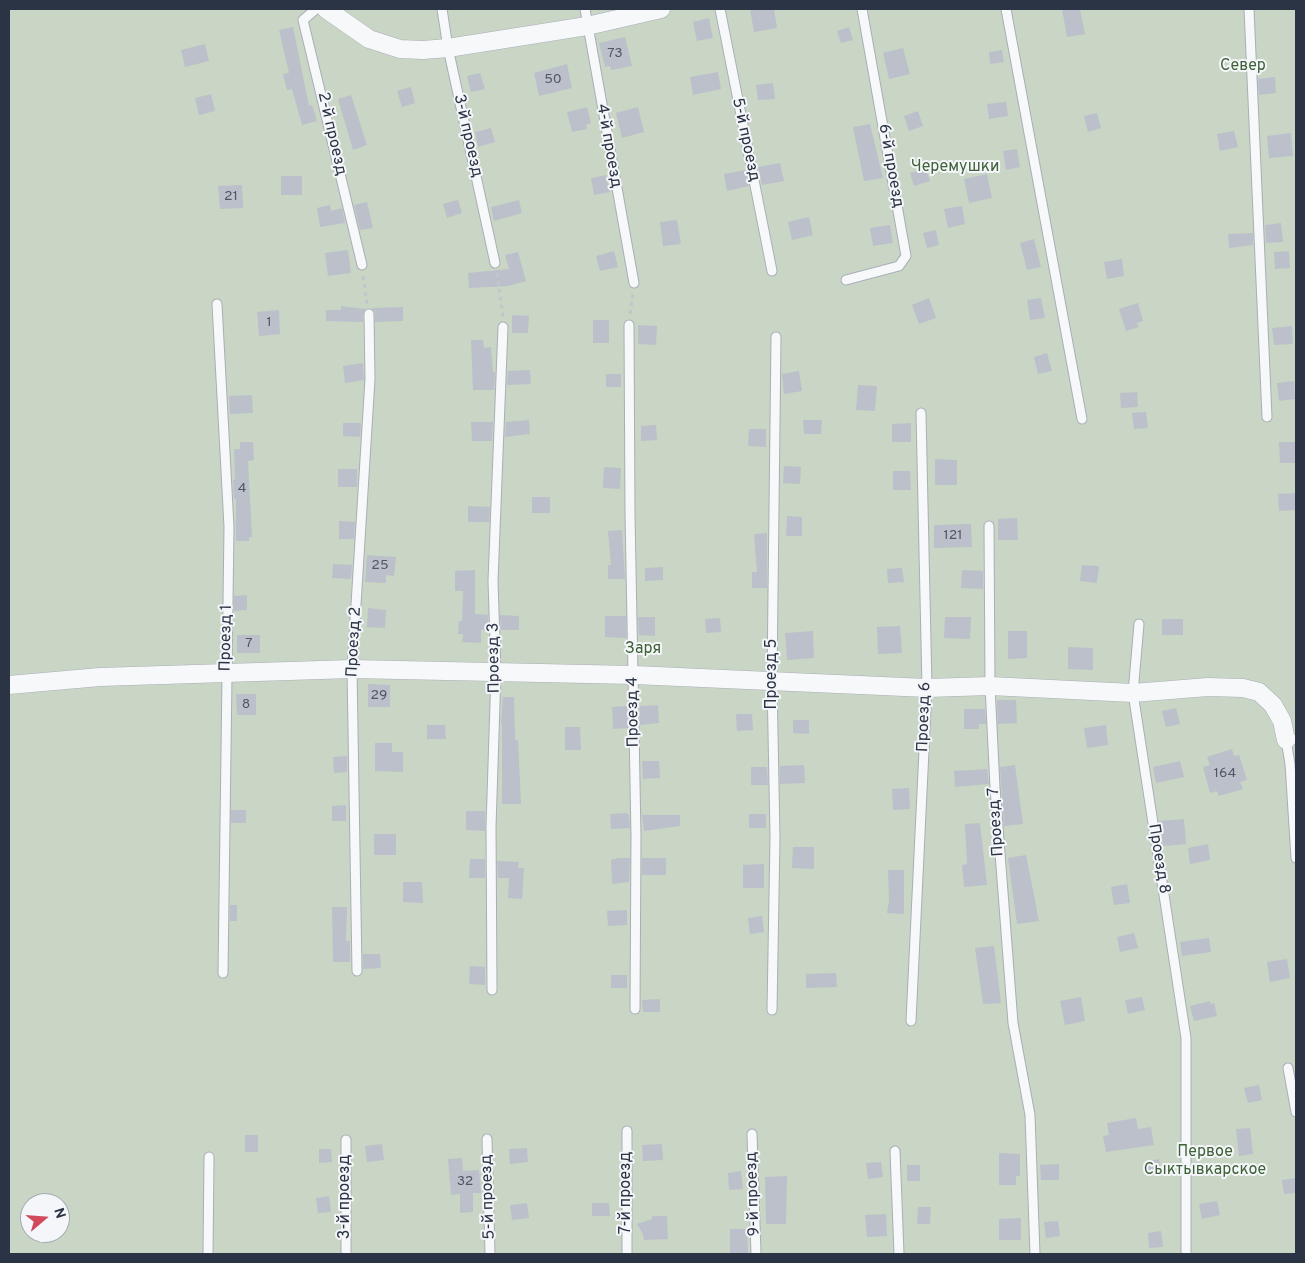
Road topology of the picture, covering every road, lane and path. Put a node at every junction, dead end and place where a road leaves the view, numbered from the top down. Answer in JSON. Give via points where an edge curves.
{"nodes":[{"id":1,"x":316,"y":9,"type":"edge"},
{"id":2,"x":326,"y":9,"type":"edge"},
{"id":3,"x":442,"y":9,"type":"edge"},
{"id":4,"x":661,"y":9,"type":"edge"},
{"id":5,"x":720,"y":9,"type":"edge"},
{"id":6,"x":862,"y":9,"type":"edge"},
{"id":7,"x":1006,"y":9,"type":"edge"},
{"id":8,"x":1250,"y":9,"type":"edge"},
{"id":9,"x":586,"y":17,"type":"edge"},
{"id":10,"x":448,"y":48,"type":"junction"},
{"id":11,"x":495,"y":263,"type":"joint"},
{"id":12,"x":362,"y":265,"type":"joint"},
{"id":13,"x":772,"y":271,"type":"dead end"},
{"id":14,"x":846,"y":280,"type":"dead end"},
{"id":15,"x":634,"y":283,"type":"joint"},
{"id":16,"x":217,"y":304,"type":"dead end"},
{"id":17,"x":369,"y":314,"type":"joint"},
{"id":18,"x":629,"y":325,"type":"joint"},
{"id":19,"x":503,"y":327,"type":"joint"},
{"id":20,"x":776,"y":337,"type":"dead end"},
{"id":21,"x":921,"y":413,"type":"dead end"},
{"id":22,"x":1267,"y":417,"type":"dead end"},
{"id":23,"x":1082,"y":419,"type":"dead end"},
{"id":24,"x":989,"y":526,"type":"dead end"},
{"id":25,"x":1139,"y":624,"type":"dead end"},
{"id":26,"x":352,"y":669,"type":"junction"},
{"id":27,"x":226,"y":672,"type":"junction"},
{"id":28,"x":496,"y":672,"type":"junction"},
{"id":29,"x":634,"y":675,"type":"junction"},
{"id":30,"x":772,"y":680,"type":"junction"},
{"id":31,"x":9,"y":685,"type":"edge"},
{"id":32,"x":990,"y":686,"type":"junction"},
{"id":33,"x":927,"y":688,"type":"junction"},
{"id":34,"x":1133,"y":692,"type":"junction"},
{"id":35,"x":1291,"y":739,"type":"edge"},
{"id":36,"x":1296,"y":858,"type":"edge"},
{"id":37,"x":357,"y":971,"type":"dead end"},
{"id":38,"x":223,"y":973,"type":"dead end"},
{"id":39,"x":492,"y":990,"type":"dead end"},
{"id":40,"x":635,"y":1009,"type":"dead end"},
{"id":41,"x":772,"y":1010,"type":"dead end"},
{"id":42,"x":911,"y":1021,"type":"dead end"},
{"id":43,"x":1288,"y":1068,"type":"dead end"},
{"id":44,"x":1296,"y":1112,"type":"edge"},
{"id":45,"x":627,"y":1131,"type":"dead end"},
{"id":46,"x":752,"y":1134,"type":"dead end"},
{"id":47,"x":487,"y":1139,"type":"dead end"},
{"id":48,"x":346,"y":1140,"type":"dead end"},
{"id":49,"x":895,"y":1150,"type":"dead end"},
{"id":50,"x":209,"y":1157,"type":"dead end"},
{"id":51,"x":208,"y":1254,"type":"edge"},
{"id":52,"x":346,"y":1254,"type":"edge"},
{"id":53,"x":490,"y":1254,"type":"edge"},
{"id":54,"x":627,"y":1254,"type":"edge"},
{"id":55,"x":756,"y":1254,"type":"edge"},
{"id":56,"x":899,"y":1254,"type":"edge"},
{"id":57,"x":1035,"y":1254,"type":"edge"},
{"id":58,"x":1186,"y":1254,"type":"edge"}],
"edges":[{"from":1,"to":12,"type":"lane","name":"2-й проезд","via":[[303,20]]},
{"from":2,"to":10,"type":"street","via":[[369,39],[400,49]]},
{"from":3,"to":10,"type":"lane","name":"3-й проезд"},
{"from":4,"to":9,"type":"street"},
{"from":5,"to":13,"type":"lane","name":"5-й проезд"},
{"from":6,"to":14,"type":"lane","name":"6-й проезд","via":[[906,256],[899,266]]},
{"from":7,"to":23,"type":"lane"},
{"from":8,"to":22,"type":"lane"},
{"from":9,"to":10,"type":"street"},
{"from":9,"to":15,"type":"lane","name":"4-й проезд"},
{"from":10,"to":11,"type":"lane","name":"3-й проезд"},
{"from":11,"to":19,"type":"path","via":[[502,296]]},
{"from":12,"to":17,"type":"path"},
{"from":15,"to":18,"type":"path"},
{"from":16,"to":27,"type":"lane","name":"Проезд 1","via":[[228,527]]},
{"from":17,"to":26,"type":"lane","name":"Проезд 2","via":[[370,378]]},
{"from":18,"to":29,"type":"lane","name":"Проезд 4"},
{"from":19,"to":28,"type":"lane","name":"Проезд 3","via":[[493,581]]},
{"from":20,"to":30,"type":"lane","name":"Проезд 5"},
{"from":21,"to":33,"type":"lane","name":"Проезд 6"},
{"from":24,"to":32,"type":"lane","name":"Проезд 7"},
{"from":25,"to":34,"type":"lane","name":"Проезд 8"},
{"from":26,"to":27,"type":"street"},
{"from":26,"to":28,"type":"street"},
{"from":26,"to":37,"type":"lane","name":"Проезд 2"},
{"from":27,"to":31,"type":"street","via":[[100,677]]},
{"from":27,"to":38,"type":"lane","name":"Проезд 1"},
{"from":28,"to":29,"type":"street"},
{"from":28,"to":39,"type":"lane","name":"Проезд 3","via":[[491,828]]},
{"from":29,"to":30,"type":"street","via":[[702,680]]},
{"from":29,"to":40,"type":"lane","name":"Проезд 4"},
{"from":30,"to":33,"type":"street"},
{"from":30,"to":41,"type":"lane","name":"Проезд 5","via":[[775,837]]},
{"from":32,"to":33,"type":"street"},
{"from":32,"to":34,"type":"street"},
{"from":32,"to":57,"type":"lane","name":"Проезд 7","via":[[994,788],[1013,1023],[1030,1115]]},
{"from":33,"to":42,"type":"lane","name":"Проезд 6"},
{"from":34,"to":35,"type":"street","via":[[1208,687],[1259,692],[1273,705]]},
{"from":34,"to":58,"type":"lane","name":"Проезд 8","via":[[1186,1038]]},
{"from":35,"to":36,"type":"lane"},
{"from":43,"to":44,"type":"lane"},
{"from":45,"to":54,"type":"lane","name":"7-й проезд"},
{"from":46,"to":55,"type":"lane","name":"9-й проезд"},
{"from":47,"to":53,"type":"lane","name":"5-й проезд"},
{"from":48,"to":52,"type":"lane","name":"3-й проезд"},
{"from":49,"to":56,"type":"lane"},
{"from":50,"to":51,"type":"lane"}]}
